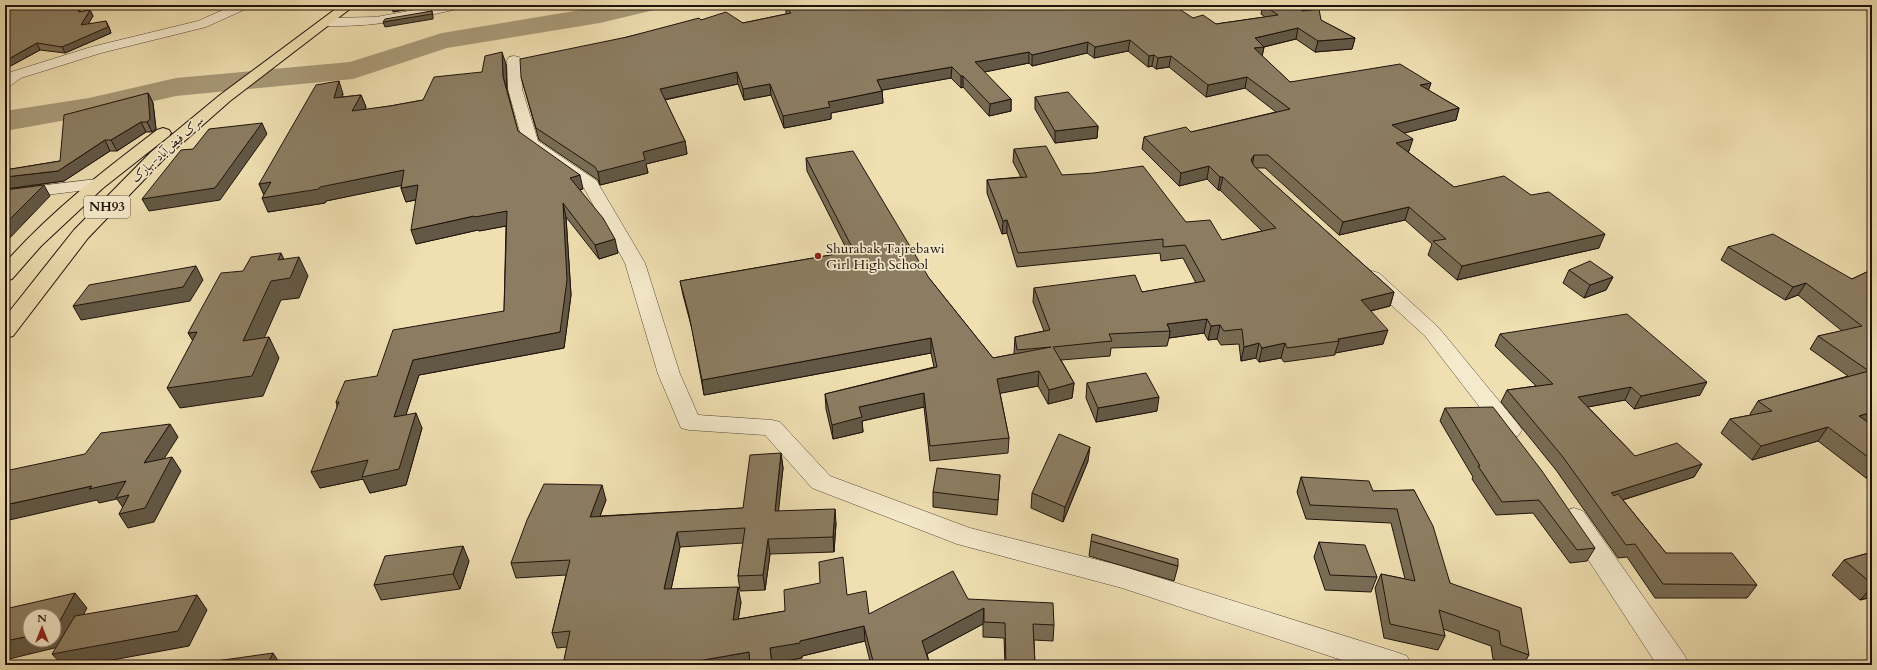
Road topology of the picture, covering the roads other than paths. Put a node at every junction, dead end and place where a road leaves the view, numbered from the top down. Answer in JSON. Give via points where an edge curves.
{"nodes":[{"id":1,"x":244,"y":5,"type":"edge"},
{"id":2,"x":336,"y":5,"type":"edge"},
{"id":3,"x":349,"y":5,"type":"edge"},
{"id":4,"x":457,"y":5,"type":"edge"},
{"id":5,"x":326,"y":22,"type":"junction"},
{"id":6,"x":294,"y":41,"type":"junction"},
{"id":7,"x":514,"y":60,"type":"dead end"},
{"id":8,"x":5,"y":83,"type":"edge"},
{"id":9,"x":216,"y":100,"type":"junction"},
{"id":10,"x":97,"y":184,"type":"junction"},
{"id":11,"x":5,"y":195,"type":"edge"},
{"id":12,"x":1357,"y":263,"type":"edge"},
{"id":13,"x":5,"y":275,"type":"edge"},
{"id":14,"x":5,"y":331,"type":"edge"},
{"id":15,"x":1523,"y":447,"type":"edge"},
{"id":16,"x":1564,"y":503,"type":"edge"},
{"id":17,"x":1396,"y":665,"type":"edge"},
{"id":18,"x":1674,"y":665,"type":"edge"}],
"edges":[{"from":1,"to":8,"type":"street","via":[[202,24],[39,67],[16,75]]},
{"from":2,"to":6,"type":"main road","number":"NH93"},
{"from":3,"to":5,"type":"main road","number":"NH93"},
{"from":4,"to":5,"type":"street","via":[[403,17],[342,23]]},
{"from":5,"to":6,"type":"main road","number":"NH93"},
{"from":6,"to":9,"type":"main road","name":"سرک فیض‌آباد-بهارک","number":"NH93"},
{"from":7,"to":17,"type":"street","via":[[515,89],[531,143],[591,185],[635,263],[669,374],[689,422],[772,428],[821,482],[828,485],[966,537],[1122,577]]},
{"from":9,"to":10,"type":"main road","name":"سرک فیض‌آباد-بهارک","number":"NH93"},
{"from":9,"to":14,"type":"main road","name":"سرک فیض‌آباد-بهارک","number":"NH93","via":[[80,234]]},
{"from":10,"to":11,"type":"street"},
{"from":10,"to":13,"type":"main road","name":"سرک فیض‌آباد-بهارک","number":"NH93","via":[[34,242]]},
{"from":12,"to":15,"type":"street","via":[[1432,332]]},
{"from":16,"to":18,"type":"street"}]}
